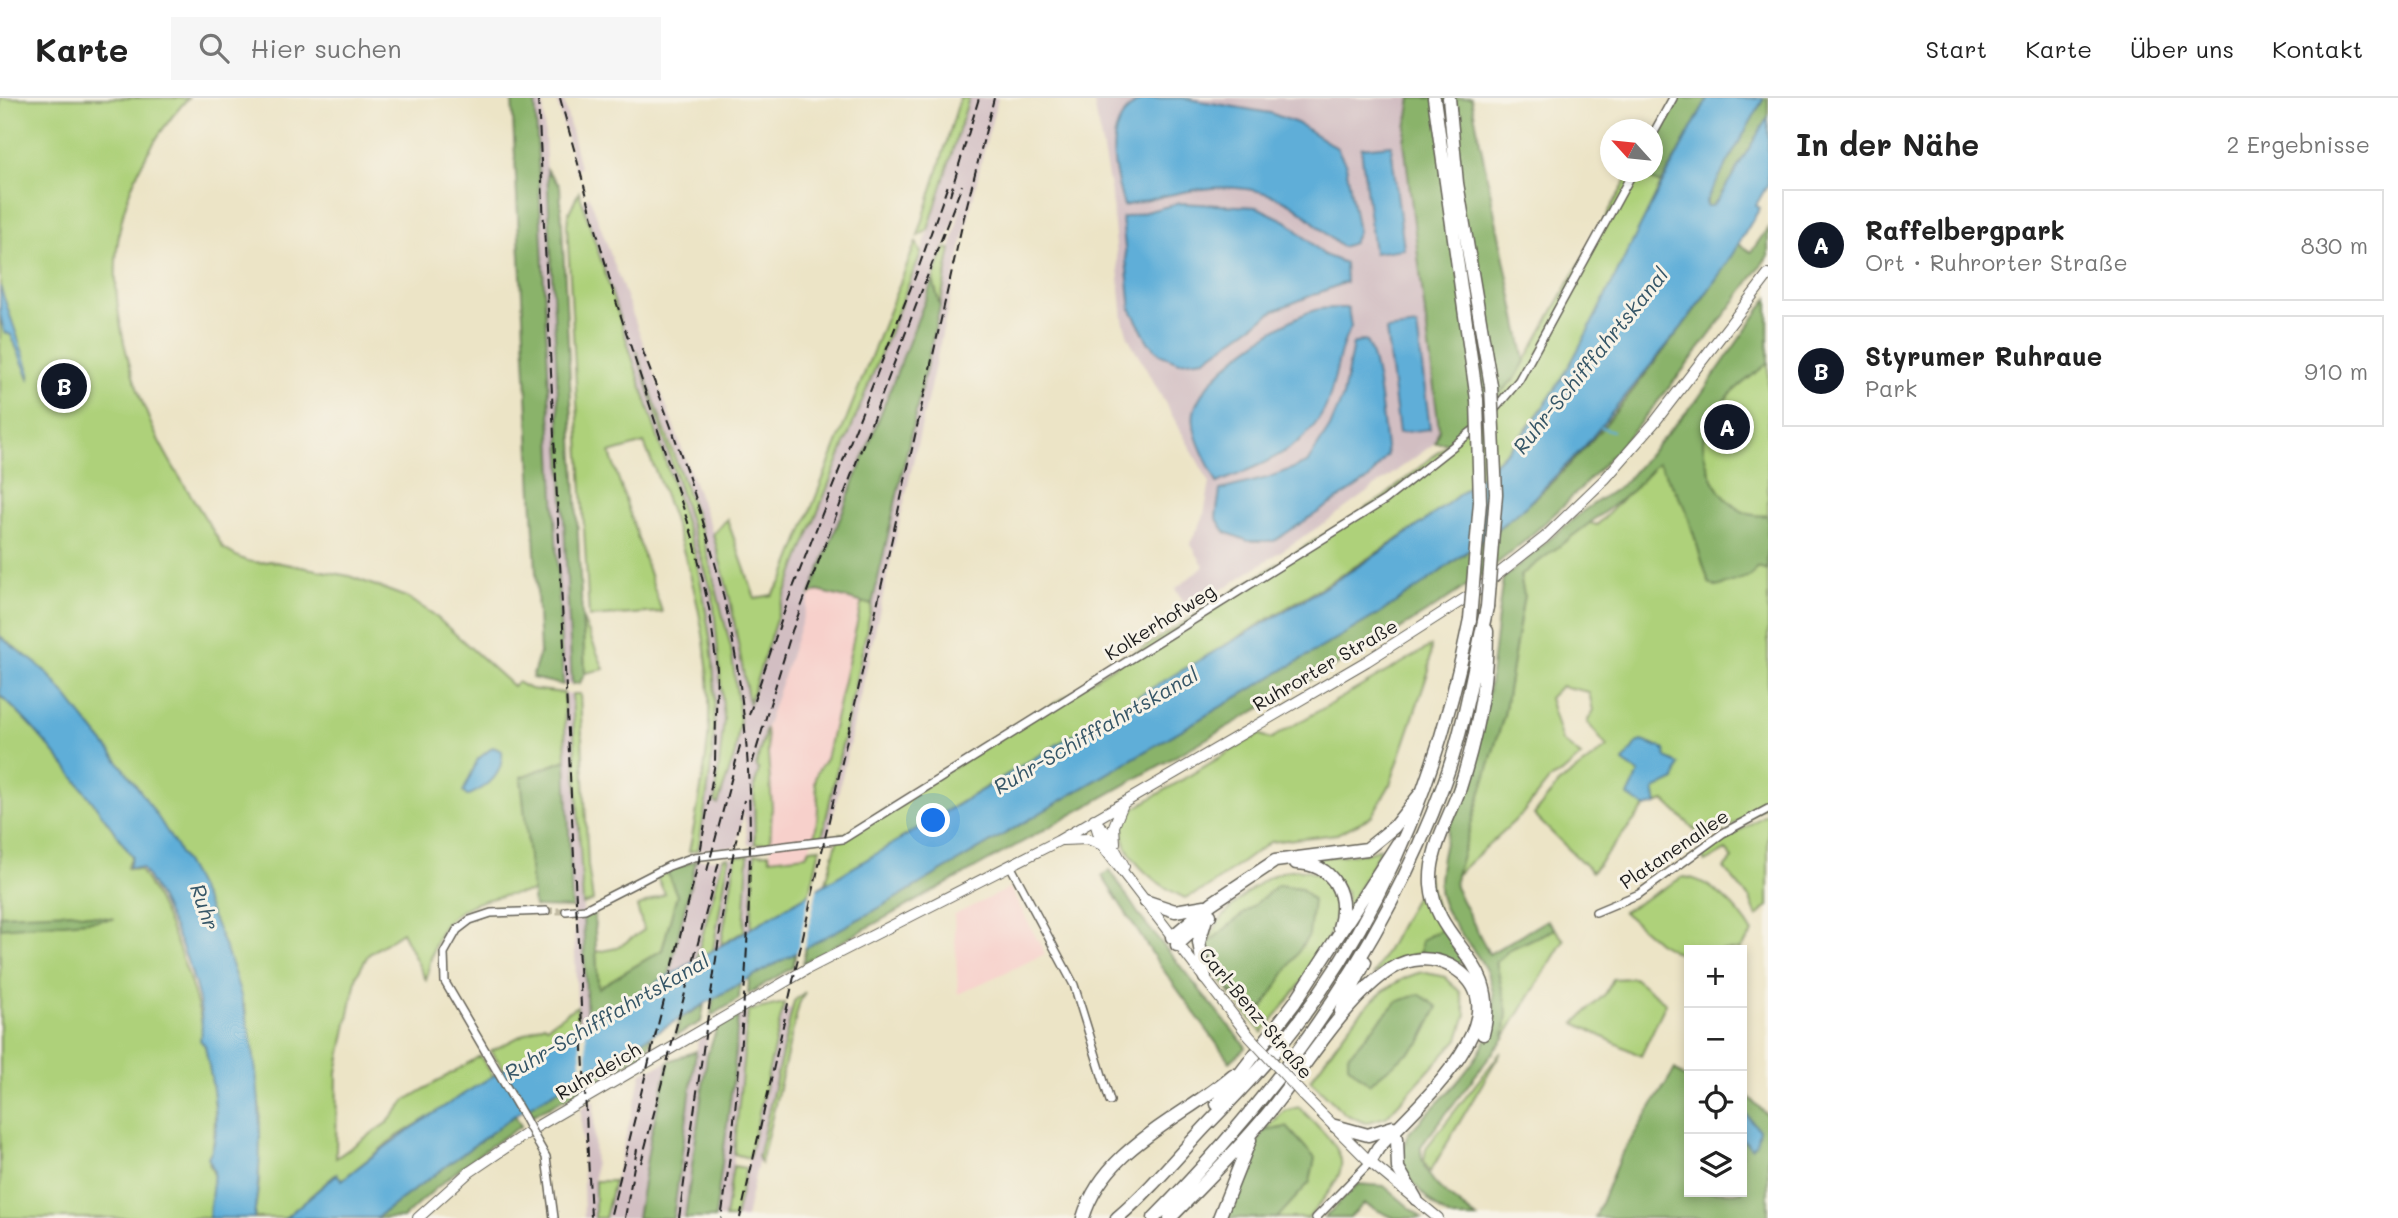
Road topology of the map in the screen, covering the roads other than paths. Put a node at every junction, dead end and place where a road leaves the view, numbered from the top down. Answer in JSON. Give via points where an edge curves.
{"nodes":[{"id":1,"x":1434,"y":98,"type":"edge"},
{"id":2,"x":1448,"y":98,"type":"edge"},
{"id":3,"x":1673,"y":98,"type":"edge"},
{"id":4,"x":1662,"y":119,"type":"edge"},
{"id":5,"x":1628,"y":182,"type":"edge"},
{"id":6,"x":1768,"y":275,"type":"edge"},
{"id":7,"x":1487,"y":607,"type":"junction"},
{"id":8,"x":1426,"y":787,"type":"junction"},
{"id":9,"x":1124,"y":802,"type":"junction"},
{"id":10,"x":1768,"y":809,"type":"edge"},
{"id":11,"x":1094,"y":819,"type":"junction"},
{"id":12,"x":1413,"y":821,"type":"junction"},
{"id":13,"x":1058,"y":841,"type":"junction"},
{"id":14,"x":1102,"y":845,"type":"junction"},
{"id":15,"x":1117,"y":850,"type":"junction"},
{"id":16,"x":1010,"y":867,"type":"junction"},
{"id":17,"x":1128,"y":876,"type":"junction"},
{"id":18,"x":1146,"y":901,"type":"junction"},
{"id":19,"x":1212,"y":903,"type":"junction"},
{"id":20,"x":1392,"y":904,"type":"junction"},
{"id":21,"x":542,"y":911,"type":"tunnel mouth"},
{"id":22,"x":566,"y":911,"type":"tunnel mouth"},
{"id":23,"x":1596,"y":912,"type":"dead end"},
{"id":24,"x":1206,"y":918,"type":"junction"},
{"id":25,"x":1175,"y":941,"type":"junction"},
{"id":26,"x":1333,"y":945,"type":"junction"},
{"id":27,"x":807,"y":969,"type":"joint"},
{"id":28,"x":1205,"y":978,"type":"junction"},
{"id":29,"x":1321,"y":1045,"type":"junction"},
{"id":30,"x":1255,"y":1056,"type":"junction"},
{"id":31,"x":1110,"y":1101,"type":"dead end"},
{"id":32,"x":1263,"y":1119,"type":"junction"},
{"id":33,"x":1400,"y":1124,"type":"junction"},
{"id":34,"x":1335,"y":1126,"type":"junction"},
{"id":35,"x":1397,"y":1138,"type":"junction"},
{"id":36,"x":1189,"y":1144,"type":"junction"},
{"id":37,"x":1370,"y":1161,"type":"junction"},
{"id":38,"x":1416,"y":1199,"type":"junction"},
{"id":39,"x":418,"y":1218,"type":"edge"},
{"id":40,"x":554,"y":1218,"type":"edge"},
{"id":41,"x":1083,"y":1218,"type":"edge"},
{"id":42,"x":1117,"y":1218,"type":"edge"},
{"id":43,"x":1154,"y":1218,"type":"edge"},
{"id":44,"x":1170,"y":1218,"type":"edge"},
{"id":45,"x":1219,"y":1218,"type":"edge"},
{"id":46,"x":1316,"y":1218,"type":"edge"},
{"id":47,"x":1438,"y":1218,"type":"edge"}],
"edges":[{"from":1,"to":8,"type":"highway","bridge":true,"via":[[1477,400],[1480,502],[1470,618],[1453,699]]},
{"from":2,"to":7,"type":"highway","bridge":true,"via":[[1457,183],[1491,386],[1496,494]]},
{"from":3,"to":4,"type":"street"},
{"from":5,"to":22,"type":"street","name":"Kolkerhofweg","via":[[1520,380],[1485,421],[1385,500],[843,839],[694,857],[585,909]]},
{"from":6,"to":9,"type":"main road","name":"Ruhrorter Straße","via":[[1646,433],[1574,509],[1507,568],[1367,661]]},
{"from":7,"to":20,"type":"highway","via":[[1444,782]]},
{"from":7,"to":35,"type":"highway","via":[[1487,656],[1476,723],[1460,787],[1437,845],[1431,884],[1441,916],[1485,986],[1487,1018],[1470,1058]]},
{"from":8,"to":12,"type":"highway"},
{"from":8,"to":19,"type":"highway","via":[[1394,827],[1367,849],[1275,861]]},
{"from":9,"to":11,"type":"main road","name":"Ruhrorter Straße"},
{"from":9,"to":15,"type":"main road","via":[[1114,826]]},
{"from":10,"to":23,"type":"street","name":"Platanenallee","via":[[1723,833],[1639,894]]},
{"from":11,"to":13,"type":"main road","name":"Ruhrorter Straße"},
{"from":11,"to":14,"type":"main road","name":"Carl-Benz-Straße"},
{"from":11,"to":15,"type":"main road","name":"Carl-Benz-Straße"},
{"from":12,"to":26,"type":"highway"},
{"from":12,"to":36,"type":"highway","via":[[1375,903],[1306,1012]]},
{"from":13,"to":14,"type":"main road","via":[[1088,839]]},
{"from":13,"to":16,"type":"main road","name":"Ruhrorter Straße"},
{"from":14,"to":17,"type":"main road","name":"Carl-Benz-Straße"},
{"from":15,"to":17,"type":"main road","name":"Carl-Benz-Straße"},
{"from":16,"to":27,"type":"main road","name":"Ruhrorter Straße"},
{"from":16,"to":31,"type":"street","via":[[1074,985]]},
{"from":17,"to":18,"type":"main road","name":"Carl-Benz-Straße"},
{"from":18,"to":19,"type":"highway","via":[[1175,911]]},
{"from":18,"to":25,"type":"main road","name":"Carl-Benz-Straße"},
{"from":19,"to":25,"type":"highway"},
{"from":20,"to":29,"type":"highway","via":[[1385,926]]},
{"from":20,"to":43,"type":"highway","via":[[1275,1081]]},
{"from":21,"to":40,"type":"street","bridge":true,"via":[[491,913],[470,920],[457,930],[444,953],[445,982],[546,1157]]},
{"from":24,"to":25,"type":"highway"},
{"from":24,"to":26,"type":"highway","via":[[1237,891],[1273,870],[1294,863],[1313,865],[1333,878],[1342,893],[1343,912]]},
{"from":24,"to":28,"type":"highway","via":[[1199,942]]},
{"from":25,"to":28,"type":"main road","name":"Carl-Benz-Straße"},
{"from":26,"to":30,"type":"highway"},
{"from":27,"to":39,"type":"main road","name":"Ruhrdeich","via":[[502,1148]]},
{"from":28,"to":34,"type":"main road","name":"Carl-Benz-Straße","bridge":true,"via":[[1250,1036]]},
{"from":29,"to":32,"type":"highway"},
{"from":29,"to":33,"type":"highway","via":[[1358,999],[1399,964],[1436,960],[1459,972],[1473,989],[1478,1006],[1473,1037],[1460,1058]]},
{"from":30,"to":36,"type":"highway"},
{"from":30,"to":41,"type":"highway","via":[[1121,1157],[1094,1191]]},
{"from":32,"to":44,"type":"highway"},
{"from":32,"to":45,"type":"highway","via":[[1238,1163]]},
{"from":33,"to":34,"type":"highway","via":[[1368,1135]]},
{"from":33,"to":37,"type":"highway"},
{"from":34,"to":37,"type":"main road","name":"Carl-Benz-Straße"},
{"from":35,"to":37,"type":"highway"},
{"from":35,"to":38,"type":"highway","via":[[1398,1168]]},
{"from":36,"to":42,"type":"highway","via":[[1148,1192]]},
{"from":37,"to":38,"type":"main road","name":"Carl-Benz-Straße"},
{"from":37,"to":46,"type":"street"},
{"from":38,"to":47,"type":"main road","name":"Carl-Benz-Straße"}]}
